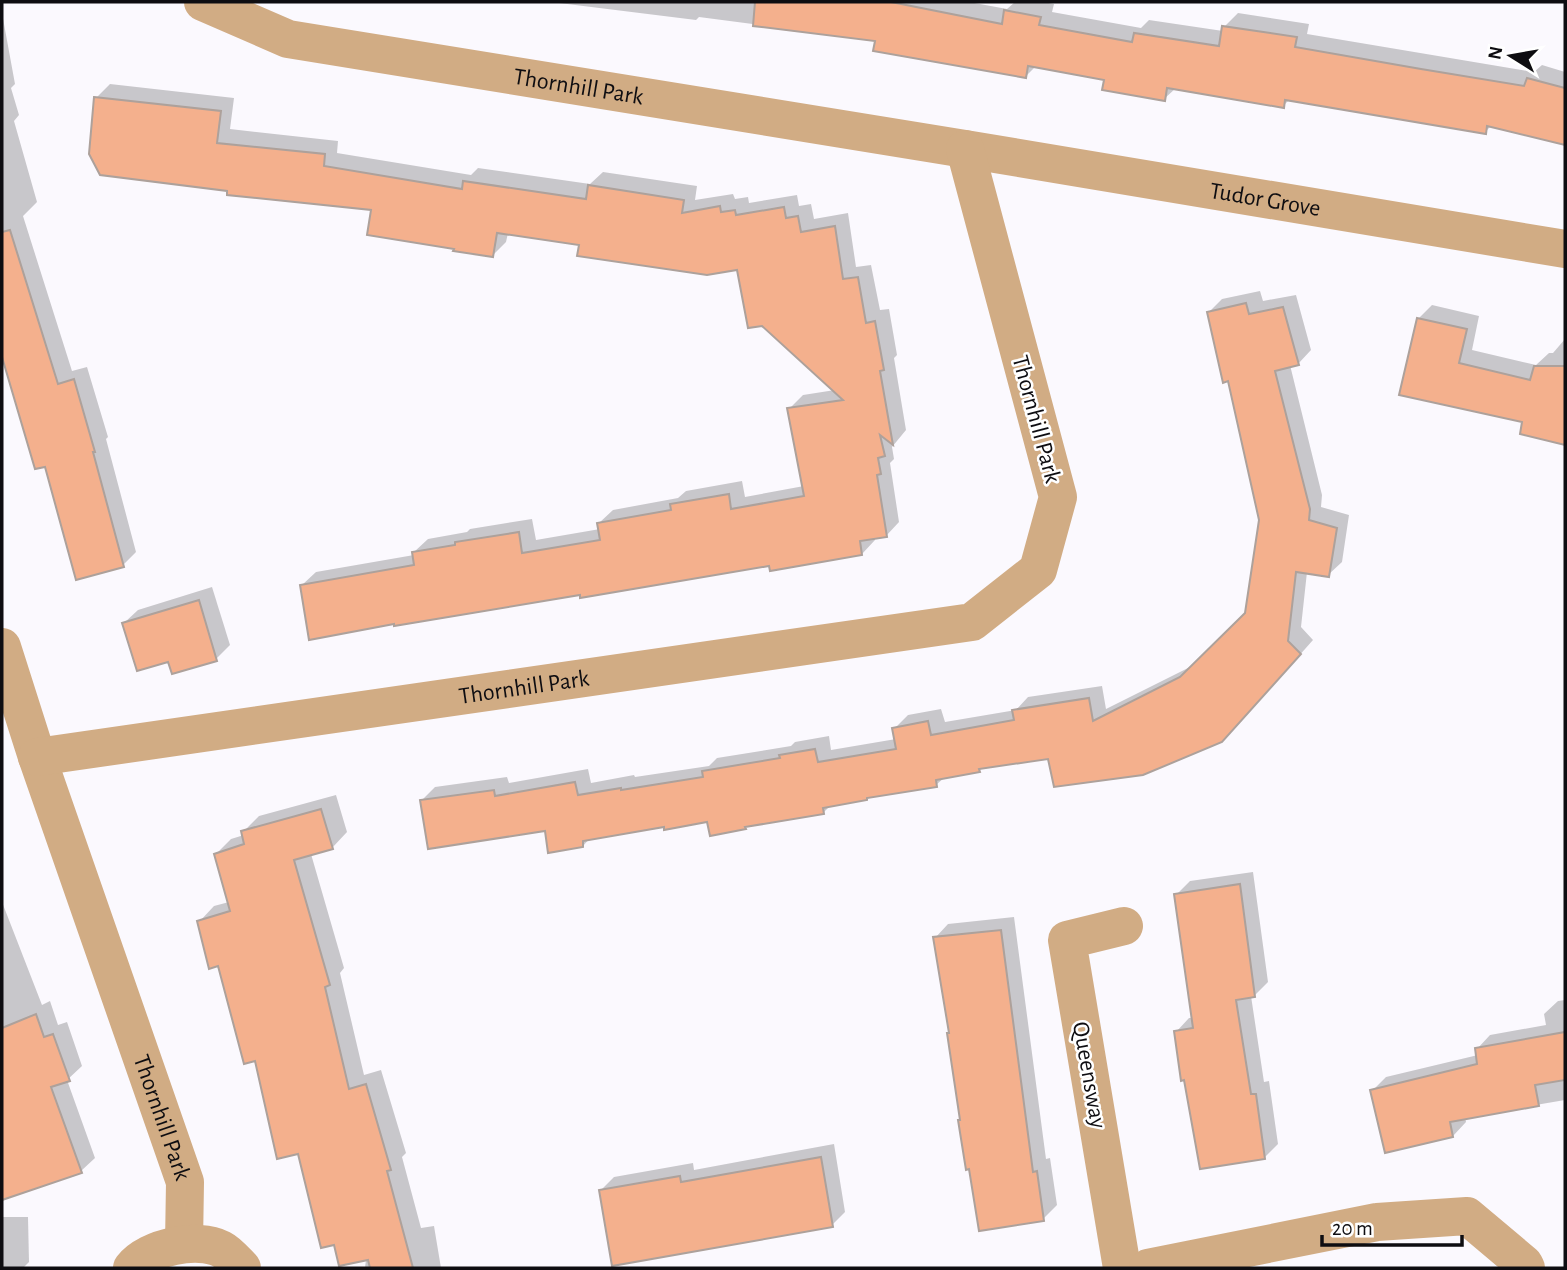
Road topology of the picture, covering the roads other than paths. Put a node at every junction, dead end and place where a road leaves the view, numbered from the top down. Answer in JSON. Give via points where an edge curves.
{"nodes":[{"id":1,"x":203,"y":2,"type":"edge"},
{"id":2,"x":965,"y":149,"type":"junction"},
{"id":3,"x":1565,"y":249,"type":"edge"},
{"id":4,"x":2,"y":647,"type":"edge"},
{"id":5,"x":37,"y":757,"type":"junction"},
{"id":6,"x":1124,"y":926,"type":"dead end"},
{"id":7,"x":184,"y":1244,"type":"junction"},
{"id":8,"x":132,"y":1268,"type":"edge"},
{"id":9,"x":242,"y":1268,"type":"edge"},
{"id":10,"x":1122,"y":1268,"type":"edge"},
{"id":11,"x":1148,"y":1268,"type":"edge"},
{"id":12,"x":1526,"y":1268,"type":"edge"}],
"edges":[{"from":1,"to":2,"type":"street","name":"Thornhill Park","via":[[288,39]]},
{"from":2,"to":3,"type":"street","name":"Tudor Grove"},
{"from":2,"to":5,"type":"street","name":"Thornhill Park","via":[[1058,498],[1038,570],[972,622]]},
{"from":4,"to":5,"type":"street","name":"Thornhill Park"},
{"from":5,"to":7,"type":"street","name":"Thornhill Park","via":[[185,1182]]},
{"from":6,"to":10,"type":"street","name":"Queensway","via":[[1067,940]]},
{"from":7,"to":8,"type":"street","via":[[159,1251]]},
{"from":7,"to":9,"type":"street","via":[[203,1243],[223,1250]]},
{"from":11,"to":12,"type":"street","via":[[1377,1222],[1467,1216]]}]}
